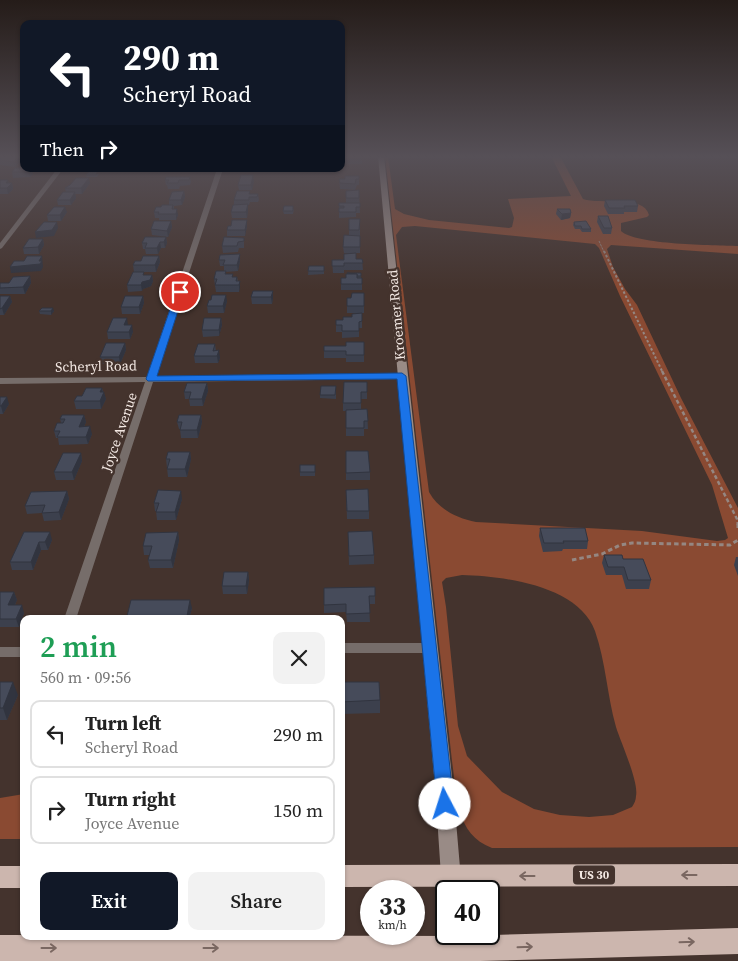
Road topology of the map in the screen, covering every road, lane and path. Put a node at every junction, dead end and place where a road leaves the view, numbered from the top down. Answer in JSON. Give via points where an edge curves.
{"nodes":[{"id":1,"x":36,"y":201,"type":"edge"},
{"id":2,"x":210,"y":201,"type":"edge"},
{"id":3,"x":385,"y":201,"type":"edge"},
{"id":4,"x":599,"y":241,"type":"dead end"},
{"id":5,"x":0,"y":247,"type":"edge"},
{"id":6,"x":402,"y":376,"type":"junction"},
{"id":7,"x":151,"y":379,"type":"junction"},
{"id":8,"x":0,"y":381,"type":"edge"},
{"id":9,"x":738,"y":528,"type":"edge"},
{"id":10,"x":738,"y":540,"type":"edge"},
{"id":11,"x":572,"y":560,"type":"dead end"},
{"id":12,"x":71,"y":615,"type":"edge"},
{"id":13,"x":345,"y":648,"type":"edge"},
{"id":14,"x":429,"y":648,"type":"junction"},
{"id":15,"x":0,"y":652,"type":"edge"},
{"id":16,"x":20,"y":652,"type":"edge"},
{"id":17,"x":738,"y":875,"type":"edge"},
{"id":18,"x":345,"y":876,"type":"edge"},
{"id":19,"x":0,"y":877,"type":"edge"},
{"id":20,"x":20,"y":877,"type":"edge"},
{"id":21,"x":451,"y":880,"type":"edge"},
{"id":22,"x":500,"y":882,"type":"edge"},
{"id":23,"x":435,"y":883,"type":"edge"},
{"id":24,"x":738,"y":941,"type":"edge"},
{"id":25,"x":0,"y":948,"type":"edge"},
{"id":26,"x":458,"y":948,"type":"edge"}],
"edges":[{"from":1,"to":5,"type":"street"},
{"from":2,"to":7,"type":"street","name":"Joyce Avenue"},
{"from":3,"to":6,"type":"street","name":"Kroemer Road"},
{"from":4,"to":9,"type":"path","via":[[737,520]]},
{"from":6,"to":7,"type":"street","name":"Scheryl Road"},
{"from":6,"to":14,"type":"street","name":"Kroemer Road"},
{"from":7,"to":8,"type":"street","name":"Scheryl Road"},
{"from":7,"to":12,"type":"street","name":"Joyce Avenue"},
{"from":10,"to":11,"type":"path","via":[[730,545],[632,543]]},
{"from":13,"to":14,"type":"street"},
{"from":14,"to":21,"type":"street","name":"Kroemer Road"},
{"from":15,"to":16,"type":"street"},
{"from":17,"to":22,"type":"highway","number":"US 30","one_way":true},
{"from":18,"to":23,"type":"highway","number":"US 30"},
{"from":19,"to":20,"type":"highway"},
{"from":26,"to":24,"type":"highway","one_way":true},
{"from":25,"to":26,"type":"highway","one_way":true}]}
